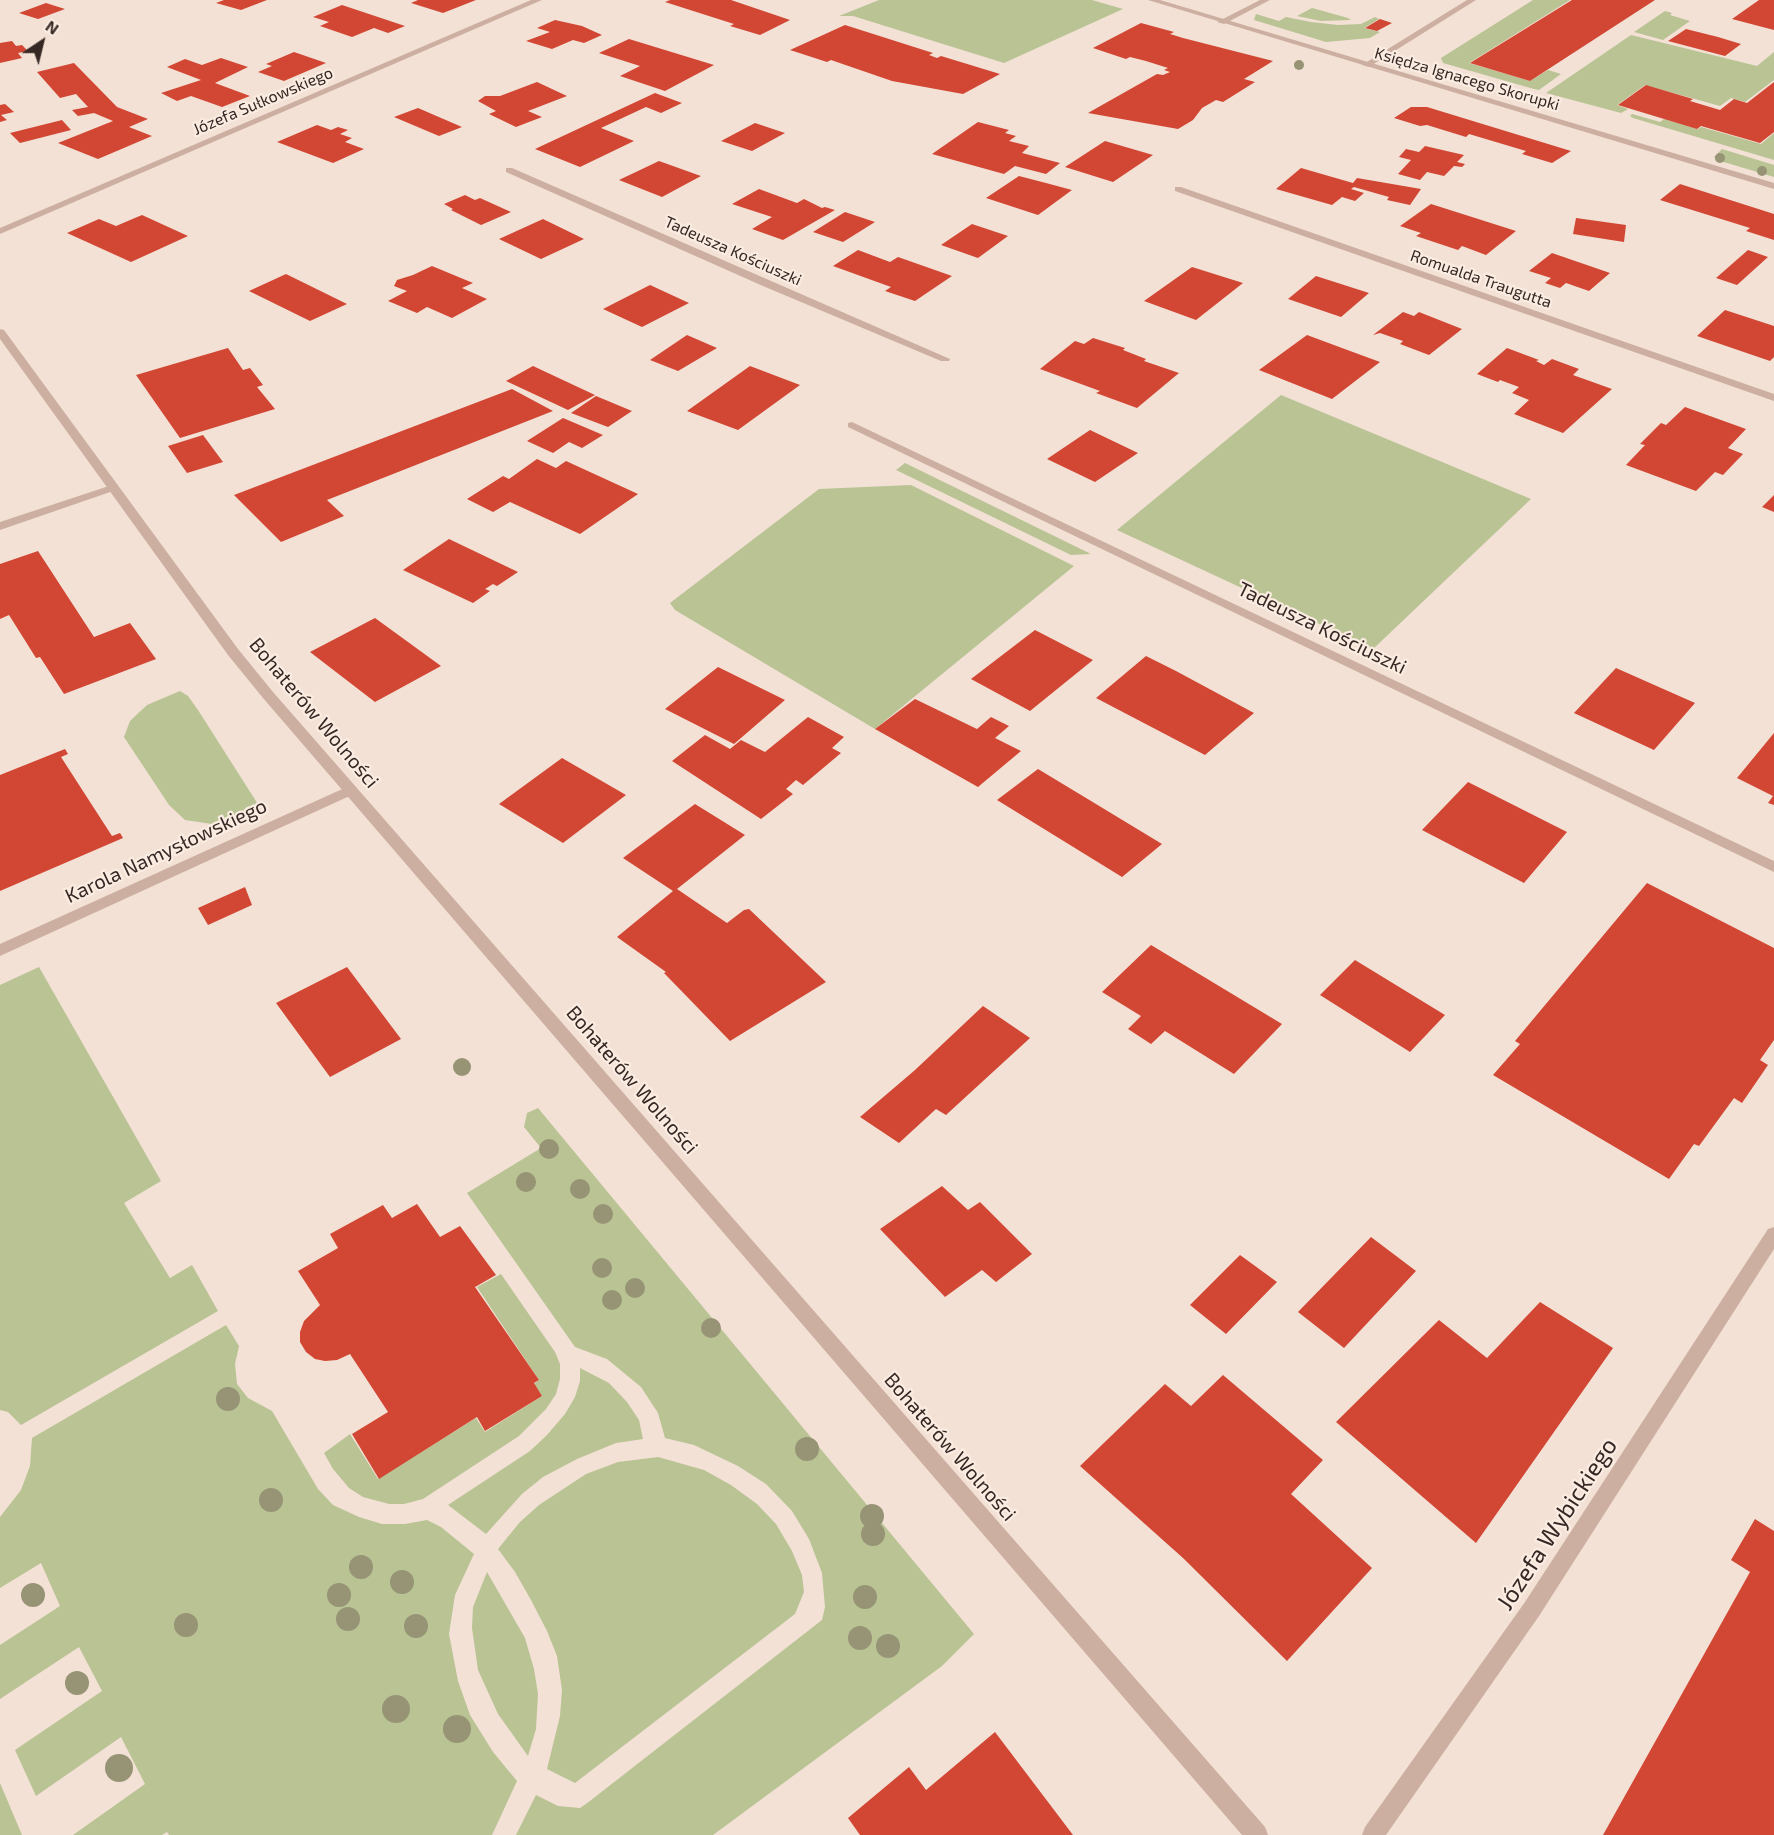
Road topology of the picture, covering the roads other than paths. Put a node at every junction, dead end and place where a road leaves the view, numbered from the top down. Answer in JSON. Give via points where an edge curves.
{"nodes":[{"id":1,"x":538,"y":0,"type":"edge"},
{"id":2,"x":1152,"y":0,"type":"edge"},
{"id":3,"x":1266,"y":0,"type":"edge"},
{"id":4,"x":1472,"y":0,"type":"edge"},
{"id":5,"x":1221,"y":22,"type":"junction"},
{"id":6,"x":1366,"y":65,"type":"junction"},
{"id":7,"x":509,"y":170,"type":"dead end"},
{"id":8,"x":1774,"y":186,"type":"edge"},
{"id":9,"x":1178,"y":189,"type":"dead end"},
{"id":10,"x":0,"y":231,"type":"edge"},
{"id":11,"x":0,"y":332,"type":"edge"},
{"id":12,"x":945,"y":359,"type":"dead end"},
{"id":13,"x":1774,"y":398,"type":"edge"},
{"id":14,"x":852,"y":425,"type":"dead end"},
{"id":15,"x":112,"y":488,"type":"junction"},
{"id":16,"x":0,"y":525,"type":"edge"},
{"id":17,"x":349,"y":791,"type":"junction"},
{"id":18,"x":1774,"y":867,"type":"edge"},
{"id":19,"x":0,"y":950,"type":"edge"},
{"id":20,"x":1774,"y":1234,"type":"edge"},
{"id":21,"x":1257,"y":1835,"type":"edge"},
{"id":22,"x":1373,"y":1835,"type":"edge"}],
"edges":[{"from":1,"to":10,"type":"street","name":"Józefa Sułkowskiego"},
{"from":2,"to":5,"type":"street","name":"Księdza Ignacego Skorupki"},
{"from":3,"to":5,"type":"street"},
{"from":4,"to":6,"type":"street"},
{"from":5,"to":6,"type":"street","name":"Księdza Ignacego Skorupki"},
{"from":6,"to":8,"type":"street","name":"Księdza Ignacego Skorupki"},
{"from":7,"to":12,"type":"street","name":"Tadeusza Kościuszki"},
{"from":9,"to":13,"type":"street","name":"Romualda Traugutta"},
{"from":11,"to":15,"type":"street","name":"Bohaterów Wolności"},
{"from":14,"to":18,"type":"street","name":"Tadeusza Kościuszki"},
{"from":15,"to":16,"type":"street"},
{"from":15,"to":17,"type":"street","name":"Bohaterów Wolności","via":[[233,652]]},
{"from":17,"to":19,"type":"street","name":"Karola Namysłowskiego"},
{"from":17,"to":21,"type":"street","name":"Bohaterów Wolności"},
{"from":20,"to":22,"type":"street","name":"Józefa Wybickiego","via":[[1532,1609]]}]}
